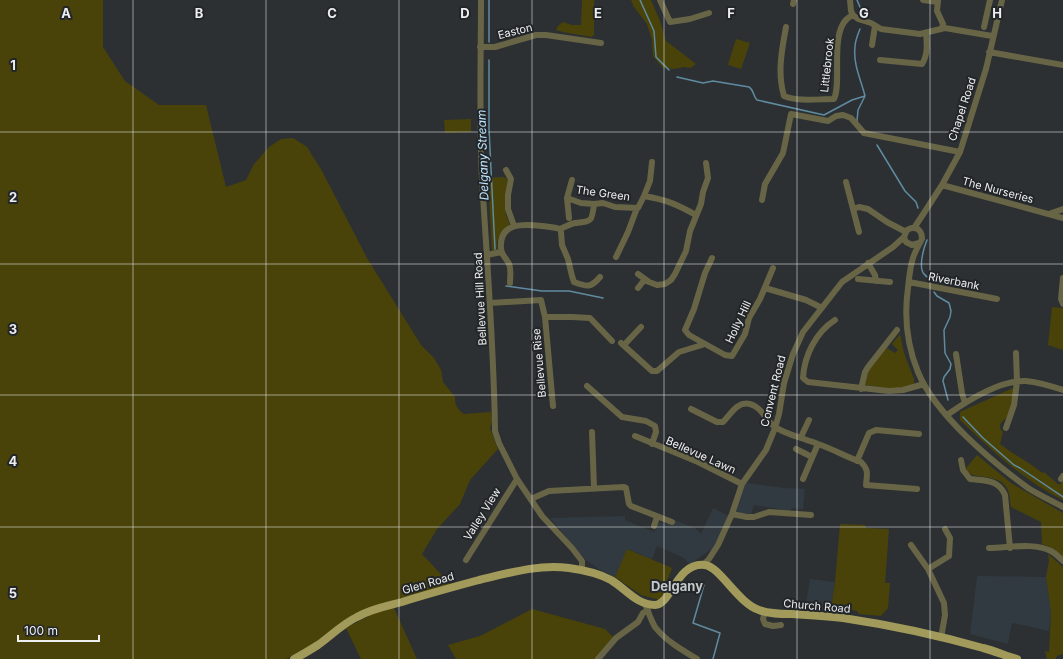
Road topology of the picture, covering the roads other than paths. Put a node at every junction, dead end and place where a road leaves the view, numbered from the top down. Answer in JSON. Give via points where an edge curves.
{"nodes":[{"id":1,"x":481,"y":0,"type":"edge"},
{"id":2,"x":660,"y":0,"type":"edge"},
{"id":3,"x":850,"y":0,"type":"edge"},
{"id":4,"x":923,"y":0,"type":"edge"},
{"id":5,"x":990,"y":0,"type":"edge"},
{"id":6,"x":1002,"y":0,"type":"edge"},
{"id":7,"x":938,"y":1,"type":"edge"},
{"id":8,"x":709,"y":13,"type":"dead end"},
{"id":9,"x":853,"y":15,"type":"junction"},
{"id":10,"x":875,"y":26,"type":"junction"},
{"id":11,"x":786,"y":27,"type":"dead end"},
{"id":12,"x":984,"y":27,"type":"dead end"},
{"id":13,"x":942,"y":28,"type":"junction"},
{"id":14,"x":926,"y":33,"type":"junction"},
{"id":15,"x":992,"y":36,"type":"junction"},
{"id":16,"x":601,"y":43,"type":"dead end"},
{"id":17,"x":872,"y":45,"type":"dead end"},
{"id":18,"x":480,"y":47,"type":"junction"},
{"id":19,"x":990,"y":52,"type":"junction"},
{"id":20,"x":880,"y":60,"type":"dead end"},
{"id":21,"x":1063,"y":65,"type":"edge"},
{"id":22,"x":960,"y":152,"type":"junction"},
{"id":23,"x":652,"y":162,"type":"dead end"},
{"id":24,"x":706,"y":163,"type":"dead end"},
{"id":25,"x":506,"y":170,"type":"dead end"},
{"id":26,"x":572,"y":180,"type":"dead end"},
{"id":27,"x":846,"y":182,"type":"dead end"},
{"id":28,"x":942,"y":185,"type":"junction"},
{"id":29,"x":644,"y":196,"type":"junction"},
{"id":30,"x":567,"y":198,"type":"junction"},
{"id":31,"x":762,"y":200,"type":"dead end"},
{"id":32,"x":594,"y":204,"type":"junction"},
{"id":33,"x":637,"y":208,"type":"junction"},
{"id":34,"x":853,"y":209,"type":"junction"},
{"id":35,"x":1063,"y":209,"type":"edge"},
{"id":36,"x":1049,"y":214,"type":"junction"},
{"id":37,"x":696,"y":215,"type":"junction"},
{"id":38,"x":922,"y":216,"type":"junction"},
{"id":39,"x":569,"y":218,"type":"dead end"},
{"id":40,"x":1063,"y":218,"type":"edge"},
{"id":41,"x":514,"y":226,"type":"junction"},
{"id":42,"x":914,"y":228,"type":"junction"},
{"id":43,"x":560,"y":229,"type":"junction"},
{"id":44,"x":920,"y":231,"type":"junction"},
{"id":45,"x":859,"y":232,"type":"dead end"},
{"id":46,"x":905,"y":234,"type":"junction"},
{"id":47,"x":909,"y":244,"type":"junction"},
{"id":48,"x":919,"y":244,"type":"junction"},
{"id":49,"x":893,"y":247,"type":"junction"},
{"id":50,"x":501,"y":252,"type":"junction"},
{"id":51,"x":487,"y":255,"type":"junction"},
{"id":52,"x":616,"y":257,"type":"dead end"},
{"id":53,"x":712,"y":258,"type":"dead end"},
{"id":54,"x":913,"y":259,"type":"junction"},
{"id":55,"x":868,"y":263,"type":"junction"},
{"id":56,"x":773,"y":268,"type":"dead end"},
{"id":57,"x":638,"y":274,"type":"dead end"},
{"id":58,"x":600,"y":277,"type":"dead end"},
{"id":59,"x":1063,"y":278,"type":"edge"},
{"id":60,"x":645,"y":279,"type":"junction"},
{"id":61,"x":858,"y":279,"type":"dead end"},
{"id":62,"x":876,"y":281,"type":"junction"},
{"id":63,"x":890,"y":282,"type":"dead end"},
{"id":64,"x":909,"y":282,"type":"junction"},
{"id":65,"x":510,"y":283,"type":"dead end"},
{"id":66,"x":638,"y":288,"type":"dead end"},
{"id":67,"x":765,"y":288,"type":"junction"},
{"id":68,"x":997,"y":299,"type":"dead end"},
{"id":69,"x":490,"y":303,"type":"junction"},
{"id":70,"x":1063,"y":304,"type":"edge"},
{"id":71,"x":822,"y":308,"type":"junction"},
{"id":72,"x":545,"y":317,"type":"junction"},
{"id":73,"x":835,"y":320,"type":"dead end"},
{"id":74,"x":641,"y":327,"type":"dead end"},
{"id":75,"x":897,"y":330,"type":"dead end"},
{"id":76,"x":612,"y":341,"type":"dead end"},
{"id":77,"x":703,"y":343,"type":"junction"},
{"id":78,"x":1016,"y":353,"type":"dead end"},
{"id":79,"x":956,"y":354,"type":"dead end"},
{"id":80,"x":1017,"y":382,"type":"junction"},
{"id":81,"x":924,"y":384,"type":"junction"},
{"id":82,"x":587,"y":386,"type":"dead end"},
{"id":83,"x":861,"y":389,"type":"junction"},
{"id":84,"x":1063,"y":390,"type":"edge"},
{"id":85,"x":965,"y":403,"type":"junction"},
{"id":86,"x":553,"y":406,"type":"dead end"},
{"id":87,"x":691,"y":409,"type":"dead end"},
{"id":88,"x":947,"y":415,"type":"junction"},
{"id":89,"x":808,"y":420,"type":"dead end"},
{"id":90,"x":775,"y":428,"type":"junction"},
{"id":91,"x":1006,"y":428,"type":"dead end"},
{"id":92,"x":592,"y":432,"type":"dead end"},
{"id":93,"x":919,"y":434,"type":"dead end"},
{"id":94,"x":635,"y":436,"type":"dead end"},
{"id":95,"x":801,"y":437,"type":"junction"},
{"id":96,"x":652,"y":444,"type":"junction"},
{"id":97,"x":818,"y":444,"type":"junction"},
{"id":98,"x":796,"y":449,"type":"dead end"},
{"id":99,"x":812,"y":457,"type":"junction"},
{"id":100,"x":961,"y":460,"type":"dead end"},
{"id":101,"x":857,"y":461,"type":"junction"},
{"id":102,"x":517,"y":479,"type":"junction"},
{"id":103,"x":803,"y":479,"type":"dead end"},
{"id":104,"x":742,"y":484,"type":"junction"},
{"id":105,"x":594,"y":488,"type":"junction"},
{"id":106,"x":917,"y":489,"type":"dead end"},
{"id":107,"x":531,"y":499,"type":"junction"},
{"id":108,"x":1063,"y":507,"type":"edge"},
{"id":109,"x":732,"y":514,"type":"junction"},
{"id":110,"x":811,"y":515,"type":"dead end"},
{"id":111,"x":657,"y":516,"type":"junction"},
{"id":112,"x":672,"y":522,"type":"dead end"},
{"id":113,"x":654,"y":526,"type":"dead end"},
{"id":114,"x":945,"y":529,"type":"dead end"},
{"id":115,"x":911,"y":545,"type":"dead end"},
{"id":116,"x":989,"y":548,"type":"dead end"},
{"id":117,"x":1010,"y":548,"type":"junction"},
{"id":118,"x":466,"y":560,"type":"dead end"},
{"id":119,"x":1063,"y":561,"type":"edge"},
{"id":120,"x":703,"y":565,"type":"junction"},
{"id":121,"x":582,"y":570,"type":"junction"},
{"id":122,"x":928,"y":570,"type":"junction"},
{"id":123,"x":647,"y":607,"type":"junction"},
{"id":124,"x":765,"y":612,"type":"junction"},
{"id":125,"x":781,"y":625,"type":"dead end"},
{"id":126,"x":941,"y":638,"type":"junction"},
{"id":127,"x":294,"y":659,"type":"edge"},
{"id":128,"x":598,"y":659,"type":"edge"},
{"id":129,"x":697,"y":659,"type":"edge"},
{"id":130,"x":1017,"y":659,"type":"edge"}],
"edges":[{"from":1,"to":18,"type":"street","name":"Bellevue Hill Road"},
{"from":2,"to":8,"type":"street","via":[[670,22]]},
{"from":3,"to":9,"type":"street"},
{"from":4,"to":7,"type":"street"},
{"from":5,"to":12,"type":"street"},
{"from":6,"to":15,"type":"street","name":"Chapel Road"},
{"from":7,"to":13,"type":"street","via":[[937,11],[943,24]]},
{"from":9,"to":10,"type":"street"},
{"from":9,"to":11,"type":"street","name":"Littlebrook","via":[[842,25],[834,99],[784,96],[780,75]]},
{"from":10,"to":14,"type":"street","via":[[881,29]]},
{"from":10,"to":17,"type":"street"},
{"from":13,"to":14,"type":"street"},
{"from":13,"to":15,"type":"street"},
{"from":14,"to":20,"type":"street","via":[[926,52],[922,64]]},
{"from":15,"to":19,"type":"street","name":"Chapel Road"},
{"from":16,"to":18,"type":"street","name":"Easton","via":[[536,35],[496,46]]},
{"from":18,"to":51,"type":"street","name":"Bellevue Hill Road","via":[[482,178]]},
{"from":19,"to":21,"type":"street"},
{"from":19,"to":22,"type":"street","name":"Chapel Road"},
{"from":22,"to":28,"type":"street","name":"Chapel Road"},
{"from":22,"to":31,"type":"street","via":[[864,133],[851,118],[843,115],[828,121],[791,114],[784,153],[765,184]]},
{"from":23,"to":29,"type":"street","name":"The Green","via":[[650,181]]},
{"from":24,"to":37,"type":"street","via":[[708,178]]},
{"from":25,"to":41,"type":"street","via":[[511,179],[508,209]]},
{"from":26,"to":30,"type":"street","name":"The Green"},
{"from":27,"to":34,"type":"street"},
{"from":28,"to":36,"type":"street","name":"The Nurseries"},
{"from":28,"to":38,"type":"street","name":"Chapel Road"},
{"from":29,"to":33,"type":"street","name":"The Green"},
{"from":29,"to":37,"type":"street","name":"The Green","via":[[675,203]]},
{"from":30,"to":32,"type":"street","name":"The Green"},
{"from":30,"to":39,"type":"street","name":"The Green"},
{"from":32,"to":33,"type":"street","name":"The Green"},
{"from":32,"to":43,"type":"street","via":[[591,218],[586,223]]},
{"from":33,"to":52,"type":"street","name":"The Green"},
{"from":34,"to":45,"type":"street"},
{"from":34,"to":46,"type":"street","via":[[868,209]]},
{"from":35,"to":36,"type":"street"},
{"from":36,"to":40,"type":"street","name":"The Nurseries"},
{"from":37,"to":60,"type":"street","via":[[686,251],[671,280],[665,284],[657,284]]},
{"from":38,"to":42,"type":"street","name":"Chapel Road"},
{"from":38,"to":44,"type":"street","name":"Chapel Road"},
{"from":41,"to":43,"type":"street","via":[[531,225]]},
{"from":41,"to":50,"type":"street","via":[[506,230],[502,236]]},
{"from":42,"to":44,"type":"street"},
{"from":42,"to":46,"type":"street"},
{"from":43,"to":58,"type":"street","via":[[562,245],[574,282],[590,286]]},
{"from":44,"to":48,"type":"street","via":[[922,239]]},
{"from":46,"to":47,"type":"street"},
{"from":46,"to":49,"type":"street","name":"Convent Road"},
{"from":47,"to":48,"type":"street"},
{"from":47,"to":49,"type":"street","name":"Convent Road"},
{"from":47,"to":54,"type":"street"},
{"from":48,"to":54,"type":"street"},
{"from":49,"to":55,"type":"street","name":"Convent Road"},
{"from":50,"to":51,"type":"street"},
{"from":50,"to":65,"type":"street","via":[[511,270]]},
{"from":51,"to":69,"type":"street","name":"Bellevue Hill Road"},
{"from":53,"to":77,"type":"street","name":"Holly Hill","via":[[704,273],[685,330]]},
{"from":54,"to":64,"type":"street"},
{"from":55,"to":62,"type":"street"},
{"from":55,"to":71,"type":"street","name":"Convent Road","via":[[842,282]]},
{"from":56,"to":67,"type":"street","name":"Holly Hill"},
{"from":57,"to":60,"type":"street"},
{"from":59,"to":70,"type":"street"},
{"from":60,"to":66,"type":"street"},
{"from":61,"to":62,"type":"street"},
{"from":62,"to":63,"type":"street"},
{"from":64,"to":68,"type":"street","name":"Riverbank"},
{"from":64,"to":81,"type":"street","via":[[906,303],[907,333]]},
{"from":67,"to":71,"type":"street","via":[[806,300]]},
{"from":67,"to":77,"type":"street","name":"Holly Hill","via":[[749,318],[745,334],[732,356],[724,355]]},
{"from":69,"to":72,"type":"street","name":"Bellevue Rise","via":[[541,300]]},
{"from":69,"to":102,"type":"street","name":"Bellevue Hill Road","via":[[495,431]]},
{"from":71,"to":90,"type":"street","name":"Convent Road","via":[[803,332],[793,354]]},
{"from":72,"to":76,"type":"street","name":"Bellevue Rise","via":[[590,318]]},
{"from":72,"to":86,"type":"street","name":"Bellevue Rise"},
{"from":73,"to":83,"type":"street","via":[[816,338],[803,368],[803,378],[808,382]]},
{"from":74,"to":77,"type":"street","via":[[622,344],[652,371],[657,371],[679,352]]},
{"from":75,"to":83,"type":"street","via":[[868,367]]},
{"from":78,"to":80,"type":"street"},
{"from":79,"to":85,"type":"street"},
{"from":80,"to":84,"type":"street","via":[[1040,383]]},
{"from":80,"to":85,"type":"street","via":[[1004,385]]},
{"from":80,"to":91,"type":"street","via":[[1014,404]]},
{"from":81,"to":83,"type":"street","via":[[896,391]]},
{"from":81,"to":88,"type":"street"},
{"from":82,"to":96,"type":"street","name":"Bellevue Lawn","via":[[622,417],[646,421],[655,426]]},
{"from":85,"to":88,"type":"street"},
{"from":87,"to":90,"type":"street","via":[[717,422],[723,422],[737,406],[749,404],[757,407]]},
{"from":88,"to":108,"type":"street","via":[[983,452],[1029,488]]},
{"from":89,"to":95,"type":"street"},
{"from":90,"to":95,"type":"street"},
{"from":90,"to":104,"type":"street","name":"Convent Road","via":[[760,459]]},
{"from":92,"to":105,"type":"street"},
{"from":93,"to":101,"type":"street","via":[[876,430],[869,433]]},
{"from":94,"to":96,"type":"street","name":"Bellevue Lawn"},
{"from":95,"to":97,"type":"street"},
{"from":96,"to":104,"type":"street","name":"Bellevue Lawn","via":[[698,462]]},
{"from":97,"to":99,"type":"street"},
{"from":97,"to":101,"type":"street"},
{"from":98,"to":99,"type":"street"},
{"from":99,"to":103,"type":"street"},
{"from":100,"to":117,"type":"street","via":[[962,470],[970,479],[993,482],[1002,487]]},
{"from":101,"to":106,"type":"street","via":[[866,467],[866,485]]},
{"from":102,"to":107,"type":"street","name":"Bellevue Hill Road"},
{"from":102,"to":118,"type":"street","name":"Valley View"},
{"from":104,"to":109,"type":"street","name":"Convent Road"},
{"from":105,"to":107,"type":"street","via":[[549,491]]},
{"from":105,"to":111,"type":"street","via":[[626,488],[631,506]]},
{"from":107,"to":121,"type":"street","name":"Bellevue Hill Road","via":[[542,516],[582,561]]},
{"from":109,"to":110,"type":"street","via":[[747,517],[769,512]]},
{"from":109,"to":120,"type":"street","name":"Convent Road","via":[[718,545]]},
{"from":111,"to":112,"type":"street"},
{"from":111,"to":113,"type":"street"},
{"from":114,"to":122,"type":"street","via":[[950,538],[949,556]]},
{"from":115,"to":122,"type":"street"},
{"from":116,"to":117,"type":"street"},
{"from":117,"to":119,"type":"street","via":[[1043,548]]},
{"from":120,"to":123,"type":"main road","via":[[694,566],[678,579],[662,603]]},
{"from":120,"to":124,"type":"main road","name":"Church Road","via":[[710,566],[716,571],[747,604]]},
{"from":121,"to":123,"type":"main road","name":"Glen Road","via":[[612,581]]},
{"from":121,"to":127,"type":"main road","name":"Glen Road","via":[[548,566],[525,569],[375,609],[357,616]]},
{"from":122,"to":126,"type":"street","via":[[944,603],[945,616]]},
{"from":123,"to":128,"type":"street","via":[[638,622],[616,638]]},
{"from":123,"to":129,"type":"street","via":[[656,627],[664,636]]},
{"from":124,"to":125,"type":"street","via":[[765,624]]},
{"from":124,"to":126,"type":"main road","name":"Church Road","via":[[881,624]]},
{"from":126,"to":130,"type":"main road","name":"Church Road","via":[[985,648]]}]}
